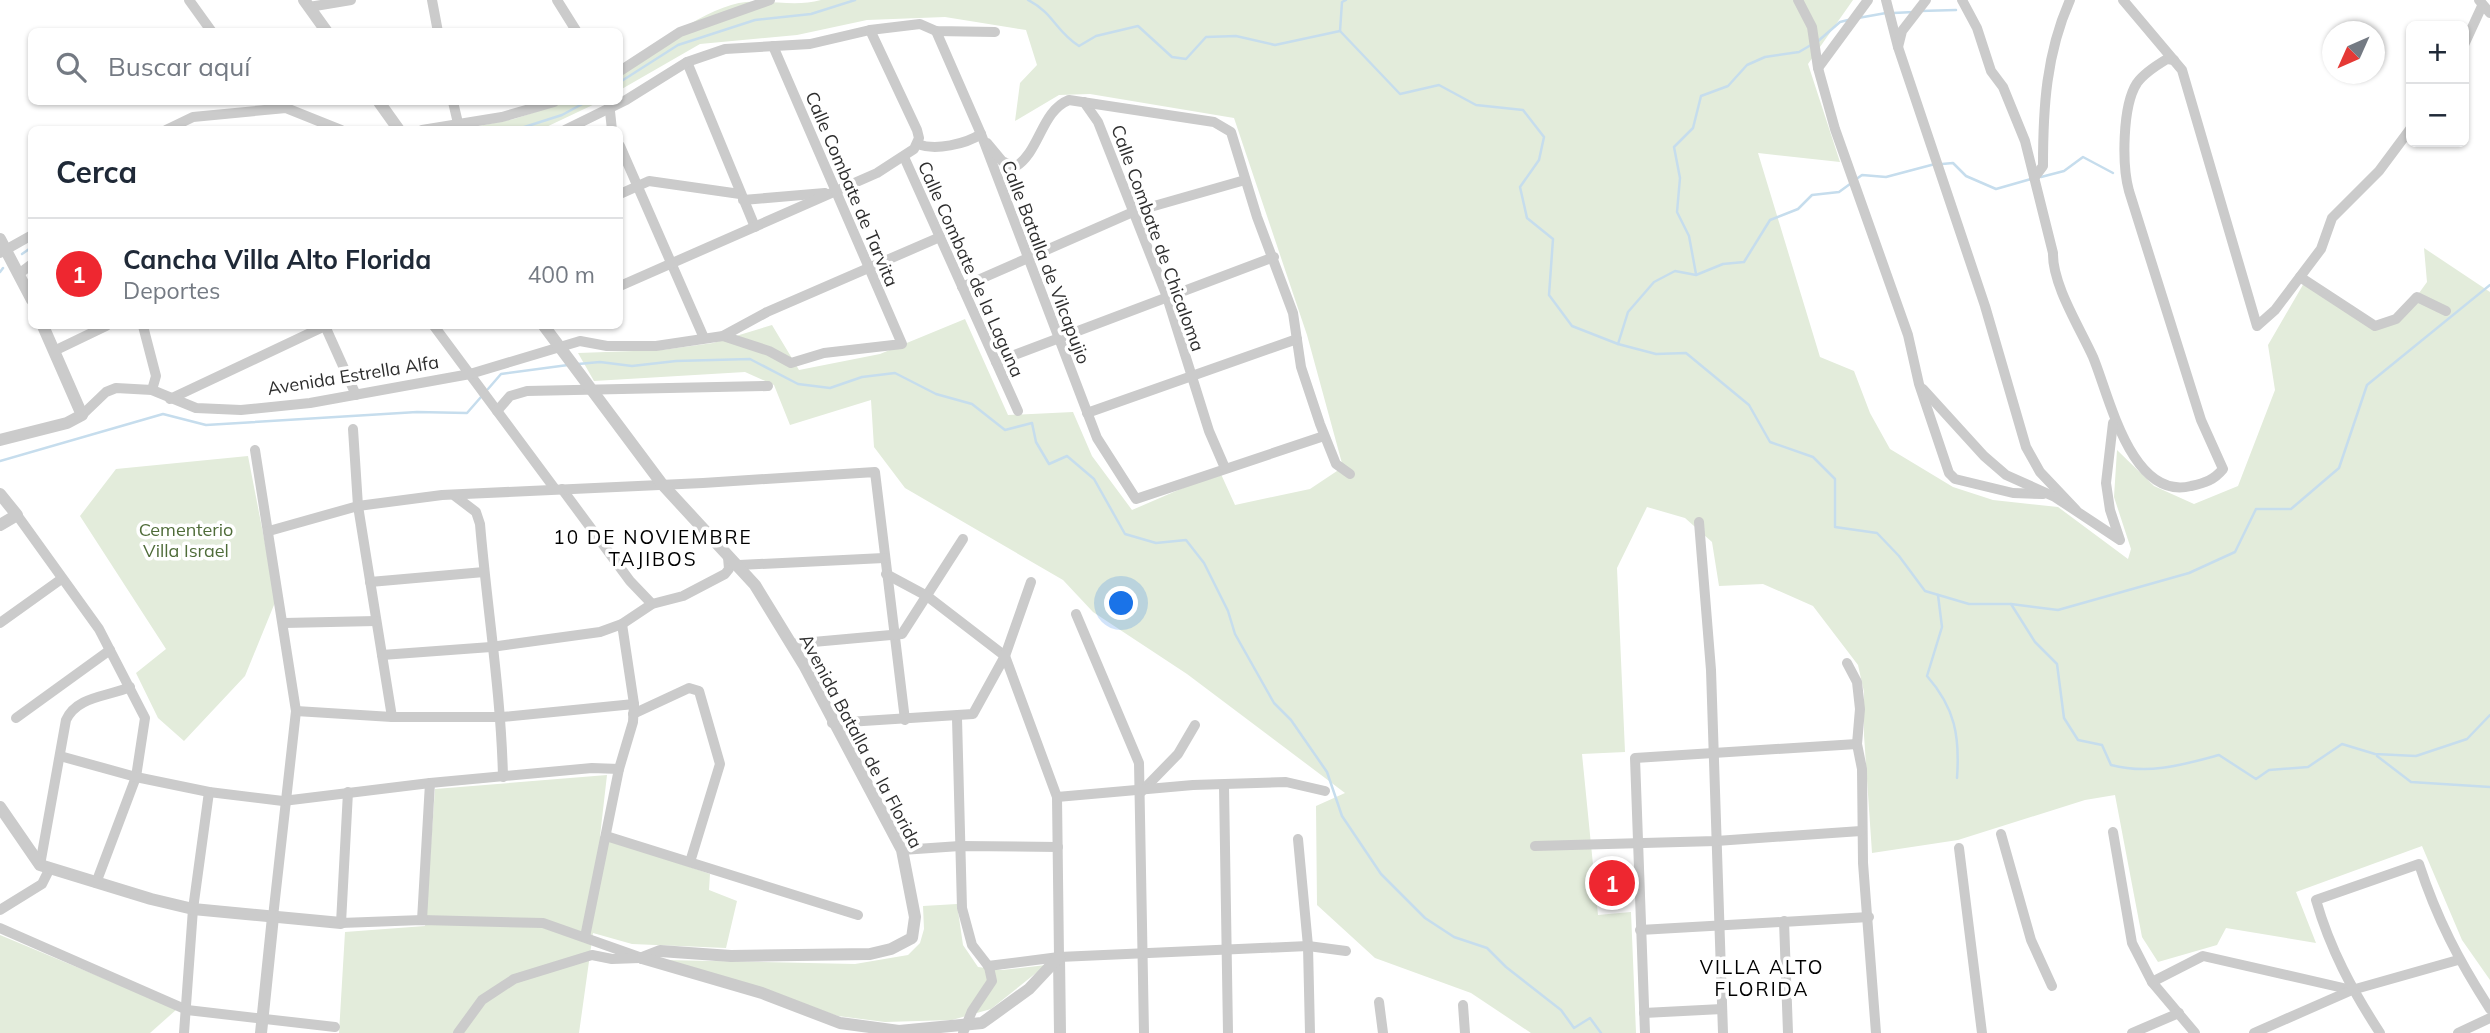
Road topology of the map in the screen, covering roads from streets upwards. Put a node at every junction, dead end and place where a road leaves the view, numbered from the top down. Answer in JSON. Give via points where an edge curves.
{"nodes":[{"id":1,"x":189,"y":0,"type":"edge"},
{"id":2,"x":351,"y":0,"type":"edge"},
{"id":3,"x":432,"y":0,"type":"edge"},
{"id":4,"x":556,"y":0,"type":"edge"},
{"id":5,"x":766,"y":0,"type":"edge"},
{"id":6,"x":1798,"y":0,"type":"edge"},
{"id":7,"x":1868,"y":0,"type":"edge"},
{"id":8,"x":1886,"y":0,"type":"edge"},
{"id":9,"x":1926,"y":0,"type":"edge"},
{"id":10,"x":1962,"y":0,"type":"edge"},
{"id":11,"x":2070,"y":0,"type":"edge"},
{"id":12,"x":2123,"y":0,"type":"edge"},
{"id":13,"x":307,"y":3,"type":"edge"},
{"id":14,"x":2483,"y":6,"type":"edge"},
{"id":15,"x":209,"y":28,"type":"edge"},
{"id":16,"x":324,"y":28,"type":"edge"},
{"id":17,"x":437,"y":28,"type":"edge"},
{"id":18,"x":574,"y":28,"type":"edge"},
{"id":19,"x":870,"y":30,"type":"junction"},
{"id":20,"x":936,"y":31,"type":"junction"},
{"id":21,"x":995,"y":32,"type":"dead end"},
{"id":22,"x":2469,"y":35,"type":"edge"},
{"id":23,"x":773,"y":46,"type":"junction"},
{"id":24,"x":1898,"y":47,"type":"junction"},
{"id":25,"x":2174,"y":60,"type":"junction"},
{"id":26,"x":687,"y":62,"type":"junction"},
{"id":27,"x":1818,"y":68,"type":"junction"},
{"id":28,"x":623,"y":69,"type":"edge"},
{"id":29,"x":623,"y":97,"type":"edge"},
{"id":30,"x":1084,"y":102,"type":"junction"},
{"id":31,"x":286,"y":105,"type":"edge"},
{"id":32,"x":381,"y":105,"type":"edge"},
{"id":33,"x":454,"y":105,"type":"edge"},
{"id":34,"x":544,"y":105,"type":"edge"},
{"id":35,"x":609,"y":105,"type":"edge"},
{"id":36,"x":458,"y":123,"type":"junction"},
{"id":37,"x":174,"y":126,"type":"edge"},
{"id":38,"x":332,"y":126,"type":"edge"},
{"id":39,"x":397,"y":126,"type":"edge"},
{"id":40,"x":443,"y":126,"type":"edge"},
{"id":41,"x":572,"y":126,"type":"edge"},
{"id":42,"x":612,"y":126,"type":"edge"},
{"id":43,"x":981,"y":134,"type":"junction"},
{"id":44,"x":2406,"y":135,"type":"edge"},
{"id":45,"x":918,"y":144,"type":"junction"},
{"id":46,"x":623,"y":152,"type":"edge"},
{"id":47,"x":904,"y":158,"type":"junction"},
{"id":48,"x":2034,"y":178,"type":"junction"},
{"id":49,"x":1245,"y":180,"type":"junction"},
{"id":50,"x":638,"y":185,"type":"junction"},
{"id":51,"x":836,"y":191,"type":"junction"},
{"id":52,"x":623,"y":192,"type":"edge"},
{"id":53,"x":741,"y":197,"type":"junction"},
{"id":54,"x":1133,"y":212,"type":"junction"},
{"id":55,"x":755,"y":227,"type":"junction"},
{"id":56,"x":28,"y":236,"type":"edge"},
{"id":57,"x":940,"y":237,"type":"junction"},
{"id":58,"x":2,"y":248,"type":"edge"},
{"id":59,"x":1273,"y":257,"type":"junction"},
{"id":60,"x":1030,"y":258,"type":"junction"},
{"id":61,"x":672,"y":263,"type":"junction"},
{"id":62,"x":28,"y":267,"type":"edge"},
{"id":63,"x":870,"y":269,"type":"junction"},
{"id":64,"x":20,"y":274,"type":"junction"},
{"id":65,"x":2300,"y":277,"type":"junction"},
{"id":66,"x":623,"y":285,"type":"edge"},
{"id":67,"x":962,"y":287,"type":"junction"},
{"id":68,"x":28,"y":291,"type":"edge"},
{"id":69,"x":1167,"y":298,"type":"junction"},
{"id":70,"x":2446,"y":311,"type":"dead end"},
{"id":71,"x":44,"y":329,"type":"edge"},
{"id":72,"x":100,"y":329,"type":"edge"},
{"id":73,"x":144,"y":329,"type":"edge"},
{"id":74,"x":319,"y":329,"type":"edge"},
{"id":75,"x":326,"y":329,"type":"edge"},
{"id":76,"x":436,"y":329,"type":"edge"},
{"id":77,"x":546,"y":329,"type":"edge"},
{"id":78,"x":723,"y":336,"type":"junction"},
{"id":79,"x":704,"y":338,"type":"junction"},
{"id":80,"x":1059,"y":338,"type":"junction"},
{"id":81,"x":1297,"y":339,"type":"junction"},
{"id":82,"x":559,"y":346,"type":"junction"},
{"id":83,"x":54,"y":351,"type":"junction"},
{"id":84,"x":996,"y":362,"type":"junction"},
{"id":85,"x":470,"y":374,"type":"junction"},
{"id":86,"x":1191,"y":376,"type":"junction"},
{"id":87,"x":1919,"y":384,"type":"junction"},
{"id":88,"x":768,"y":386,"type":"dead end"},
{"id":89,"x":590,"y":388,"type":"junction"},
{"id":90,"x":152,"y":390,"type":"junction"},
{"id":91,"x":356,"y":395,"type":"junction"},
{"id":92,"x":170,"y":399,"type":"junction"},
{"id":93,"x":497,"y":411,"type":"junction"},
{"id":94,"x":1018,"y":411,"type":"dead end"},
{"id":95,"x":1087,"y":413,"type":"junction"},
{"id":96,"x":82,"y":415,"type":"junction"},
{"id":97,"x":2114,"y":415,"type":"junction"},
{"id":98,"x":353,"y":429,"type":"dead end"},
{"id":99,"x":1324,"y":436,"type":"junction"},
{"id":100,"x":0,"y":440,"type":"edge"},
{"id":101,"x":256,"y":450,"type":"dead end"},
{"id":102,"x":1225,"y":468,"type":"junction"},
{"id":103,"x":1350,"y":474,"type":"dead end"},
{"id":104,"x":662,"y":484,"type":"junction"},
{"id":105,"x":559,"y":489,"type":"junction"},
{"id":106,"x":0,"y":494,"type":"edge"},
{"id":107,"x":2043,"y":494,"type":"junction"},
{"id":108,"x":454,"y":496,"type":"junction"},
{"id":109,"x":358,"y":506,"type":"junction"},
{"id":110,"x":2076,"y":510,"type":"junction"},
{"id":111,"x":17,"y":515,"type":"junction"},
{"id":112,"x":1699,"y":522,"type":"dead end"},
{"id":113,"x":0,"y":525,"type":"edge"},
{"id":114,"x":270,"y":531,"type":"junction"},
{"id":115,"x":1689,"y":536,"type":"dead end"},
{"id":116,"x":963,"y":539,"type":"dead end"},
{"id":117,"x":1700,"y":540,"type":"junction"},
{"id":118,"x":727,"y":553,"type":"junction"},
{"id":119,"x":884,"y":558,"type":"junction"},
{"id":120,"x":739,"y":565,"type":"junction"},
{"id":121,"x":484,"y":572,"type":"junction"},
{"id":122,"x":886,"y":574,"type":"junction"},
{"id":123,"x":60,"y":580,"type":"junction"},
{"id":124,"x":370,"y":582,"type":"junction"},
{"id":125,"x":1031,"y":582,"type":"dead end"},
{"id":126,"x":926,"y":596,"type":"junction"},
{"id":127,"x":652,"y":604,"type":"junction"},
{"id":128,"x":1076,"y":614,"type":"dead end"},
{"id":129,"x":376,"y":621,"type":"junction"},
{"id":130,"x":0,"y":623,"type":"edge"},
{"id":131,"x":284,"y":623,"type":"junction"},
{"id":132,"x":622,"y":624,"type":"junction"},
{"id":133,"x":895,"y":636,"type":"junction"},
{"id":134,"x":792,"y":645,"type":"junction"},
{"id":135,"x":491,"y":647,"type":"junction"},
{"id":136,"x":110,"y":650,"type":"junction"},
{"id":137,"x":382,"y":655,"type":"junction"},
{"id":138,"x":1005,"y":656,"type":"junction"},
{"id":139,"x":1847,"y":663,"type":"dead end"},
{"id":140,"x":130,"y":687,"type":"junction"},
{"id":141,"x":634,"y":709,"type":"junction"},
{"id":142,"x":296,"y":711,"type":"junction"},
{"id":143,"x":392,"y":717,"type":"junction"},
{"id":144,"x":16,"y":718,"type":"dead end"},
{"id":145,"x":502,"y":718,"type":"junction"},
{"id":146,"x":957,"y":718,"type":"junction"},
{"id":147,"x":905,"y":720,"type":"junction"},
{"id":148,"x":832,"y":723,"type":"junction"},
{"id":149,"x":1195,"y":724,"type":"dead end"},
{"id":150,"x":1857,"y":744,"type":"junction"},
{"id":151,"x":1713,"y":755,"type":"junction"},
{"id":152,"x":60,"y":756,"type":"junction"},
{"id":153,"x":619,"y":769,"type":"junction"},
{"id":154,"x":136,"y":777,"type":"junction"},
{"id":155,"x":503,"y":777,"type":"junction"},
{"id":156,"x":430,"y":783,"type":"junction"},
{"id":157,"x":1224,"y":786,"type":"junction"},
{"id":158,"x":1325,"y":791,"type":"dead end"},
{"id":159,"x":209,"y":792,"type":"junction"},
{"id":160,"x":348,"y":792,"type":"junction"},
{"id":161,"x":1140,"y":792,"type":"junction"},
{"id":162,"x":1057,"y":797,"type":"junction"},
{"id":163,"x":283,"y":801,"type":"junction"},
{"id":164,"x":2,"y":813,"type":"edge"},
{"id":165,"x":1861,"y":831,"type":"junction"},
{"id":166,"x":2113,"y":832,"type":"dead end"},
{"id":167,"x":2001,"y":834,"type":"dead end"},
{"id":168,"x":606,"y":836,"type":"junction"},
{"id":169,"x":1298,"y":839,"type":"dead end"},
{"id":170,"x":1716,"y":841,"type":"junction"},
{"id":171,"x":1637,"y":842,"type":"junction"},
{"id":172,"x":960,"y":846,"type":"junction"},
{"id":173,"x":1535,"y":846,"type":"dead end"},
{"id":174,"x":1058,"y":847,"type":"junction"},
{"id":175,"x":1959,"y":848,"type":"dead end"},
{"id":176,"x":902,"y":850,"type":"junction"},
{"id":177,"x":690,"y":862,"type":"junction"},
{"id":178,"x":45,"y":866,"type":"junction"},
{"id":179,"x":96,"y":883,"type":"junction"},
{"id":180,"x":193,"y":909,"type":"junction"},
{"id":181,"x":0,"y":910,"type":"edge"},
{"id":182,"x":858,"y":915,"type":"dead end"},
{"id":183,"x":273,"y":917,"type":"junction"},
{"id":184,"x":1869,"y":917,"type":"junction"},
{"id":185,"x":422,"y":920,"type":"junction"},
{"id":186,"x":1784,"y":921,"type":"junction"},
{"id":187,"x":341,"y":923,"type":"junction"},
{"id":188,"x":1721,"y":924,"type":"junction"},
{"id":189,"x":0,"y":928,"type":"edge"},
{"id":190,"x":1640,"y":930,"type":"junction"},
{"id":191,"x":585,"y":937,"type":"junction"},
{"id":192,"x":1308,"y":946,"type":"junction"},
{"id":193,"x":1226,"y":951,"type":"junction"},
{"id":194,"x":1346,"y":951,"type":"dead end"},
{"id":195,"x":1142,"y":954,"type":"junction"},
{"id":196,"x":1059,"y":957,"type":"junction"},
{"id":197,"x":642,"y":958,"type":"junction"},
{"id":198,"x":2458,"y":960,"type":"junction"},
{"id":199,"x":988,"y":966,"type":"junction"},
{"id":200,"x":2152,"y":982,"type":"junction"},
{"id":201,"x":2052,"y":986,"type":"dead end"},
{"id":202,"x":2352,"y":990,"type":"junction"},
{"id":203,"x":1379,"y":1003,"type":"dead end"},
{"id":204,"x":1463,"y":1005,"type":"dead end"},
{"id":205,"x":1723,"y":1009,"type":"junction"},
{"id":206,"x":2490,"y":1009,"type":"edge"},
{"id":207,"x":187,"y":1010,"type":"junction"},
{"id":208,"x":1644,"y":1013,"type":"junction"},
{"id":209,"x":2179,"y":1013,"type":"junction"},
{"id":210,"x":261,"y":1017,"type":"junction"},
{"id":211,"x":2490,"y":1018,"type":"edge"},
{"id":212,"x":335,"y":1027,"type":"dead end"},
{"id":213,"x":963,"y":1029,"type":"edge"},
{"id":214,"x":184,"y":1033,"type":"edge"},
{"id":215,"x":261,"y":1033,"type":"edge"},
{"id":216,"x":458,"y":1033,"type":"edge"},
{"id":217,"x":1060,"y":1033,"type":"edge"},
{"id":218,"x":1144,"y":1033,"type":"edge"},
{"id":219,"x":1228,"y":1033,"type":"edge"},
{"id":220,"x":1310,"y":1033,"type":"edge"},
{"id":221,"x":1383,"y":1033,"type":"edge"},
{"id":222,"x":1465,"y":1033,"type":"edge"},
{"id":223,"x":1645,"y":1033,"type":"edge"},
{"id":224,"x":1723,"y":1033,"type":"edge"},
{"id":225,"x":1788,"y":1033,"type":"edge"},
{"id":226,"x":1875,"y":1033,"type":"edge"},
{"id":227,"x":1982,"y":1033,"type":"edge"},
{"id":228,"x":2132,"y":1033,"type":"edge"},
{"id":229,"x":2195,"y":1033,"type":"edge"},
{"id":230,"x":2254,"y":1033,"type":"edge"},
{"id":231,"x":2380,"y":1033,"type":"edge"},
{"id":232,"x":2458,"y":1033,"type":"edge"}],
"edges":[{"from":1,"to":15,"type":"street"},
{"from":2,"to":13,"type":"street"},
{"from":3,"to":17,"type":"street"},
{"from":4,"to":18,"type":"street"},
{"from":5,"to":28,"type":"street","via":[[680,32]]},
{"from":6,"to":27,"type":"street","via":[[1812,27]]},
{"from":7,"to":27,"type":"street"},
{"from":8,"to":24,"type":"street"},
{"from":9,"to":24,"type":"street","via":[[1902,30]]},
{"from":10,"to":48,"type":"street","via":[[1991,71],[2015,113]]},
{"from":11,"to":48,"type":"street","via":[[2045,85],[2043,166]]},
{"from":12,"to":25,"type":"street"},
{"from":13,"to":16,"type":"street"},
{"from":14,"to":22,"type":"street"},
{"from":19,"to":20,"type":"street","via":[[920,24]]},
{"from":19,"to":23,"type":"street","via":[[810,44]]},
{"from":19,"to":45,"type":"street","name":"Calle Combate de la Laguna","via":[[917,130]]},
{"from":20,"to":21,"type":"street"},
{"from":20,"to":43,"type":"street","name":"Calle Batalla de Vilcapujio"},
{"from":23,"to":26,"type":"street","via":[[725,49]]},
{"from":23,"to":51,"type":"street","name":"Calle Combate de Tarvita"},
{"from":24,"to":110,"type":"street","via":[[2026,447],[2040,472]]},
{"from":25,"to":65,"type":"street","via":[[2186,79],[2186,92],[2257,326]]},
{"from":25,"to":97,"type":"street","via":[[2167,59],[2139,79],[2132,92],[2125,176],[2201,421],[2223,469],[2209,482],[2186,488],[2163,482],[2135,459]]},
{"from":26,"to":29,"type":"street"},
{"from":26,"to":53,"type":"street"},
{"from":27,"to":87,"type":"street","via":[[1908,335]]},
{"from":30,"to":43,"type":"street","via":[[1069,100],[1056,108],[1026,158],[1015,167],[1002,161]]},
{"from":30,"to":49,"type":"street","via":[[1223,126],[1236,144]]},
{"from":30,"to":54,"type":"street","name":"Calle Combate de Chicaloma","via":[[1098,122]]},
{"from":31,"to":37,"type":"street","via":[[193,117]]},
{"from":31,"to":38,"type":"street"},
{"from":32,"to":39,"type":"street"},
{"from":33,"to":36,"type":"street"},
{"from":34,"to":36,"type":"street"},
{"from":35,"to":41,"type":"street"},
{"from":35,"to":42,"type":"street"},
{"from":36,"to":40,"type":"street"},
{"from":43,"to":45,"type":"street","via":[[961,145]]},
{"from":43,"to":60,"type":"street","name":"Calle Batalla de Vilcapujio"},
{"from":44,"to":65,"type":"street","via":[[2379,171],[2332,218],[2321,249]]},
{"from":45,"to":47,"type":"street","name":"Calle Combate de la Laguna"},
{"from":46,"to":50,"type":"street"},
{"from":47,"to":51,"type":"street"},
{"from":47,"to":57,"type":"street","name":"Calle Combate de la Laguna"},
{"from":48,"to":97,"type":"street","via":[[2053,253],[2052,269]]},
{"from":49,"to":54,"type":"street"},
{"from":49,"to":59,"type":"street"},
{"from":50,"to":52,"type":"street"},
{"from":50,"to":53,"type":"street","via":[[649,181]]},
{"from":50,"to":61,"type":"street"},
{"from":51,"to":53,"type":"street"},
{"from":51,"to":55,"type":"street"},
{"from":51,"to":63,"type":"street","name":"Calle Combate de Tarvita"},
{"from":53,"to":55,"type":"street"},
{"from":54,"to":60,"type":"street"},
{"from":54,"to":69,"type":"street","name":"Calle Combate de Chicaloma"},
{"from":55,"to":61,"type":"street"},
{"from":56,"to":58,"type":"street"},
{"from":57,"to":63,"type":"street"},
{"from":57,"to":67,"type":"street","name":"Calle Combate de la Laguna"},
{"from":58,"to":64,"type":"street"},
{"from":59,"to":69,"type":"street"},
{"from":59,"to":81,"type":"street"},
{"from":60,"to":67,"type":"street"},
{"from":60,"to":80,"type":"street","name":"Calle Batalla de Vilcapujio"},
{"from":61,"to":66,"type":"street"},
{"from":61,"to":79,"type":"street"},
{"from":62,"to":64,"type":"street"},
{"from":63,"to":78,"type":"street","via":[[767,312]]},
{"from":63,"to":78,"type":"street","name":"Calle Combate de Tarvita","via":[[902,344],[824,353],[791,363]]},
{"from":64,"to":68,"type":"street"},
{"from":65,"to":70,"type":"street","via":[[2375,326],[2396,319],[2417,297]]},
{"from":67,"to":84,"type":"street","name":"Calle Combate de la Laguna"},
{"from":69,"to":80,"type":"street"},
{"from":69,"to":86,"type":"street","name":"Calle Combate de Chicaloma"},
{"from":71,"to":83,"type":"street"},
{"from":72,"to":83,"type":"street"},
{"from":73,"to":90,"type":"street","via":[[156,376]]},
{"from":74,"to":92,"type":"street"},
{"from":75,"to":91,"type":"street"},
{"from":76,"to":85,"type":"street"},
{"from":77,"to":82,"type":"street","name":"Avenida Batalla de la Florida"},
{"from":78,"to":79,"type":"street","name":"Avenida Estrella Alfa"},
{"from":79,"to":82,"type":"street","name":"Avenida Estrella Alfa","via":[[676,345],[607,346],[580,341]]},
{"from":80,"to":84,"type":"street"},
{"from":80,"to":95,"type":"street","name":"Calle Batalla de Vilcapujio"},
{"from":81,"to":86,"type":"street"},
{"from":81,"to":99,"type":"street","via":[[1301,368]]},
{"from":82,"to":85,"type":"street","name":"Avenida Estrella Alfa"},
{"from":82,"to":89,"type":"street","name":"Avenida Batalla de la Florida"},
{"from":83,"to":96,"type":"street"},
{"from":84,"to":94,"type":"street","name":"Calle Combate de la Laguna"},
{"from":85,"to":91,"type":"street","name":"Avenida Estrella Alfa"},
{"from":85,"to":93,"type":"street"},
{"from":86,"to":95,"type":"street"},
{"from":86,"to":102,"type":"street","name":"Calle Combate de Chicaloma"},
{"from":87,"to":107,"type":"street","via":[[1984,456],[2006,475]]},
{"from":87,"to":107,"type":"street","via":[[1955,479],[2014,493]]},
{"from":88,"to":89,"type":"street"},
{"from":89,"to":93,"type":"street","via":[[516,393]]},
{"from":89,"to":104,"type":"street","name":"Avenida Batalla de la Florida"},
{"from":90,"to":92,"type":"street","name":"Avenida Estrella Alfa"},
{"from":90,"to":96,"type":"street","name":"Avenida Estrella Alfa","via":[[117,388],[106,392]]},
{"from":91,"to":92,"type":"street","name":"Avenida Estrella Alfa","via":[[241,410],[196,408]]},
{"from":93,"to":105,"type":"street"},
{"from":95,"to":102,"type":"street","name":"Calle Batalla de Vilcapujio","via":[[1097,438],[1136,499]]},
{"from":96,"to":100,"type":"street","name":"Avenida Estrella Alfa"},
{"from":97,"to":110,"type":"street","via":[[2106,483],[2109,510],[2120,540]]},
{"from":98,"to":109,"type":"street"},
{"from":99,"to":102,"type":"street"},
{"from":99,"to":103,"type":"street","via":[[1336,464]]},
{"from":101,"to":114,"type":"street"},
{"from":104,"to":105,"type":"street"},
{"from":104,"to":118,"type":"street","name":"Avenida Batalla de la Florida"},
{"from":104,"to":119,"type":"street","via":[[875,472]]},
{"from":105,"to":108,"type":"street"},
{"from":105,"to":127,"type":"street"},
{"from":106,"to":111,"type":"street"},
{"from":107,"to":110,"type":"street"},
{"from":108,"to":109,"type":"street"},
{"from":108,"to":121,"type":"street","via":[[476,512]]},
{"from":109,"to":114,"type":"street"},
{"from":109,"to":124,"type":"street"},
{"from":111,"to":113,"type":"street"},
{"from":111,"to":123,"type":"street"},
{"from":112,"to":117,"type":"street"},
{"from":114,"to":131,"type":"street"},
{"from":115,"to":117,"type":"street"},
{"from":116,"to":126,"type":"street"},
{"from":117,"to":151,"type":"street"},
{"from":118,"to":120,"type":"street","name":"Avenida Batalla de la Florida"},
{"from":118,"to":127,"type":"street","via":[[730,564],[725,574],[683,596]]},
{"from":119,"to":120,"type":"street"},
{"from":119,"to":122,"type":"street"},
{"from":120,"to":134,"type":"street","name":"Avenida Batalla de la Florida"},
{"from":121,"to":124,"type":"street"},
{"from":121,"to":135,"type":"street"},
{"from":122,"to":126,"type":"street"},
{"from":122,"to":133,"type":"street"},
{"from":123,"to":130,"type":"street"},
{"from":123,"to":136,"type":"street"},
{"from":124,"to":129,"type":"street"},
{"from":125,"to":138,"type":"street"},
{"from":126,"to":133,"type":"street","via":[[902,634]]},
{"from":126,"to":138,"type":"street"},
{"from":127,"to":132,"type":"street"},
{"from":128,"to":161,"type":"street","via":[[1139,764]]},
{"from":129,"to":131,"type":"street"},
{"from":129,"to":137,"type":"street"},
{"from":131,"to":142,"type":"street"},
{"from":132,"to":135,"type":"street","via":[[600,632]]},
{"from":132,"to":141,"type":"street"},
{"from":133,"to":134,"type":"street"},
{"from":133,"to":147,"type":"street"},
{"from":134,"to":148,"type":"street","name":"Avenida Batalla de la Florida"},
{"from":135,"to":137,"type":"street"},
{"from":135,"to":145,"type":"street"},
{"from":136,"to":140,"type":"street"},
{"from":136,"to":144,"type":"street"},
{"from":137,"to":143,"type":"street"},
{"from":138,"to":146,"type":"street","via":[[973,714]]},
{"from":138,"to":162,"type":"street"},
{"from":139,"to":150,"type":"street","via":[[1857,682]]},
{"from":140,"to":152,"type":"street","via":[[77,704],[66,720]]},
{"from":140,"to":154,"type":"street","via":[[145,718]]},
{"from":141,"to":145,"type":"street"},
{"from":141,"to":153,"type":"street"},
{"from":141,"to":177,"type":"street","via":[[689,688],[699,691],[720,764]]},
{"from":142,"to":143,"type":"street"},
{"from":142,"to":163,"type":"street"},
{"from":143,"to":145,"type":"street"},
{"from":145,"to":155,"type":"street"},
{"from":146,"to":147,"type":"street"},
{"from":146,"to":172,"type":"street"},
{"from":147,"to":148,"type":"street"},
{"from":148,"to":176,"type":"street","name":"Avenida Batalla de la Florida"},
{"from":149,"to":161,"type":"street","via":[[1178,754]]},
{"from":150,"to":151,"type":"street"},
{"from":150,"to":165,"type":"street","via":[[1862,769]]},
{"from":151,"to":170,"type":"street"},
{"from":151,"to":171,"type":"street","via":[[1635,758]]},
{"from":152,"to":154,"type":"street"},
{"from":152,"to":178,"type":"street"},
{"from":153,"to":155,"type":"street"},
{"from":153,"to":168,"type":"street"},
{"from":154,"to":159,"type":"street"},
{"from":154,"to":179,"type":"street"},
{"from":155,"to":156,"type":"street"},
{"from":156,"to":160,"type":"street"},
{"from":156,"to":185,"type":"street"},
{"from":157,"to":158,"type":"street","via":[[1286,782]]},
{"from":157,"to":161,"type":"street"},
{"from":157,"to":193,"type":"street"},
{"from":159,"to":163,"type":"street"},
{"from":159,"to":180,"type":"street"},
{"from":160,"to":163,"type":"street"},
{"from":160,"to":187,"type":"street"},
{"from":161,"to":162,"type":"street"},
{"from":161,"to":195,"type":"street"},
{"from":162,"to":174,"type":"street"},
{"from":163,"to":183,"type":"street"},
{"from":164,"to":178,"type":"street"},
{"from":165,"to":170,"type":"street"},
{"from":165,"to":184,"type":"street"},
{"from":166,"to":200,"type":"street","via":[[2132,943]]},
{"from":167,"to":201,"type":"street","via":[[2031,940]]},
{"from":168,"to":177,"type":"street"},
{"from":168,"to":191,"type":"street"},
{"from":169,"to":192,"type":"street"},
{"from":170,"to":171,"type":"street"},
{"from":170,"to":188,"type":"street"},
{"from":171,"to":173,"type":"street"},
{"from":171,"to":190,"type":"street"},
{"from":172,"to":174,"type":"street"},
{"from":172,"to":176,"type":"street"},
{"from":172,"to":199,"type":"street","via":[[965,928]]},
{"from":174,"to":196,"type":"street"},
{"from":175,"to":227,"type":"street"},
{"from":176,"to":197,"type":"street","name":"Avenida Batalla de la Florida","via":[[915,917],[912,937],[903,944],[870,954],[732,956],[660,951]]},
{"from":177,"to":182,"type":"street"},
{"from":178,"to":179,"type":"street"},
{"from":178,"to":181,"type":"street","via":[[41,884]]},
{"from":179,"to":180,"type":"street"},
{"from":180,"to":183,"type":"street"},
{"from":180,"to":207,"type":"street"},
{"from":183,"to":187,"type":"street"},
{"from":183,"to":210,"type":"street"},
{"from":184,"to":186,"type":"street"},
{"from":184,"to":226,"type":"street"},
{"from":185,"to":187,"type":"street"},
{"from":185,"to":191,"type":"street","via":[[543,923]]},
{"from":186,"to":188,"type":"street"},
{"from":186,"to":225,"type":"street"},
{"from":188,"to":190,"type":"street"},
{"from":188,"to":205,"type":"street"},
{"from":189,"to":207,"type":"street"},
{"from":190,"to":208,"type":"street"},
{"from":191,"to":197,"type":"street"},
{"from":192,"to":193,"type":"street"},
{"from":192,"to":194,"type":"street"},
{"from":192,"to":220,"type":"street"},
{"from":193,"to":195,"type":"street"},
{"from":193,"to":219,"type":"street"},
{"from":195,"to":196,"type":"street"},
{"from":195,"to":218,"type":"street"},
{"from":196,"to":199,"type":"street"},
{"from":196,"to":213,"type":"street","via":[[1029,989],[982,1023]]},
{"from":196,"to":217,"type":"street"},
{"from":197,"to":213,"type":"street","via":[[762,993],[840,1023],[900,1031]]},
{"from":197,"to":216,"type":"street","name":"Avenida Batalla de la Florida","via":[[592,956],[514,979],[482,1000]]},
{"from":198,"to":202,"type":"street"},
{"from":198,"to":202,"type":"street","via":[[2434,912],[2419,864],[2316,900],[2328,940]]},
{"from":198,"to":206,"type":"street"},
{"from":199,"to":213,"type":"street","via":[[992,981]]},
{"from":200,"to":202,"type":"street","via":[[2203,956]]},
{"from":200,"to":209,"type":"street"},
{"from":202,"to":230,"type":"street"},
{"from":202,"to":231,"type":"street"},
{"from":203,"to":221,"type":"street"},
{"from":204,"to":222,"type":"street"},
{"from":205,"to":208,"type":"street"},
{"from":205,"to":224,"type":"street"},
{"from":207,"to":210,"type":"street"},
{"from":207,"to":214,"type":"street"},
{"from":208,"to":223,"type":"street"},
{"from":209,"to":228,"type":"street"},
{"from":209,"to":229,"type":"street"},
{"from":210,"to":212,"type":"street"},
{"from":210,"to":215,"type":"street"},
{"from":211,"to":232,"type":"street"}]}
